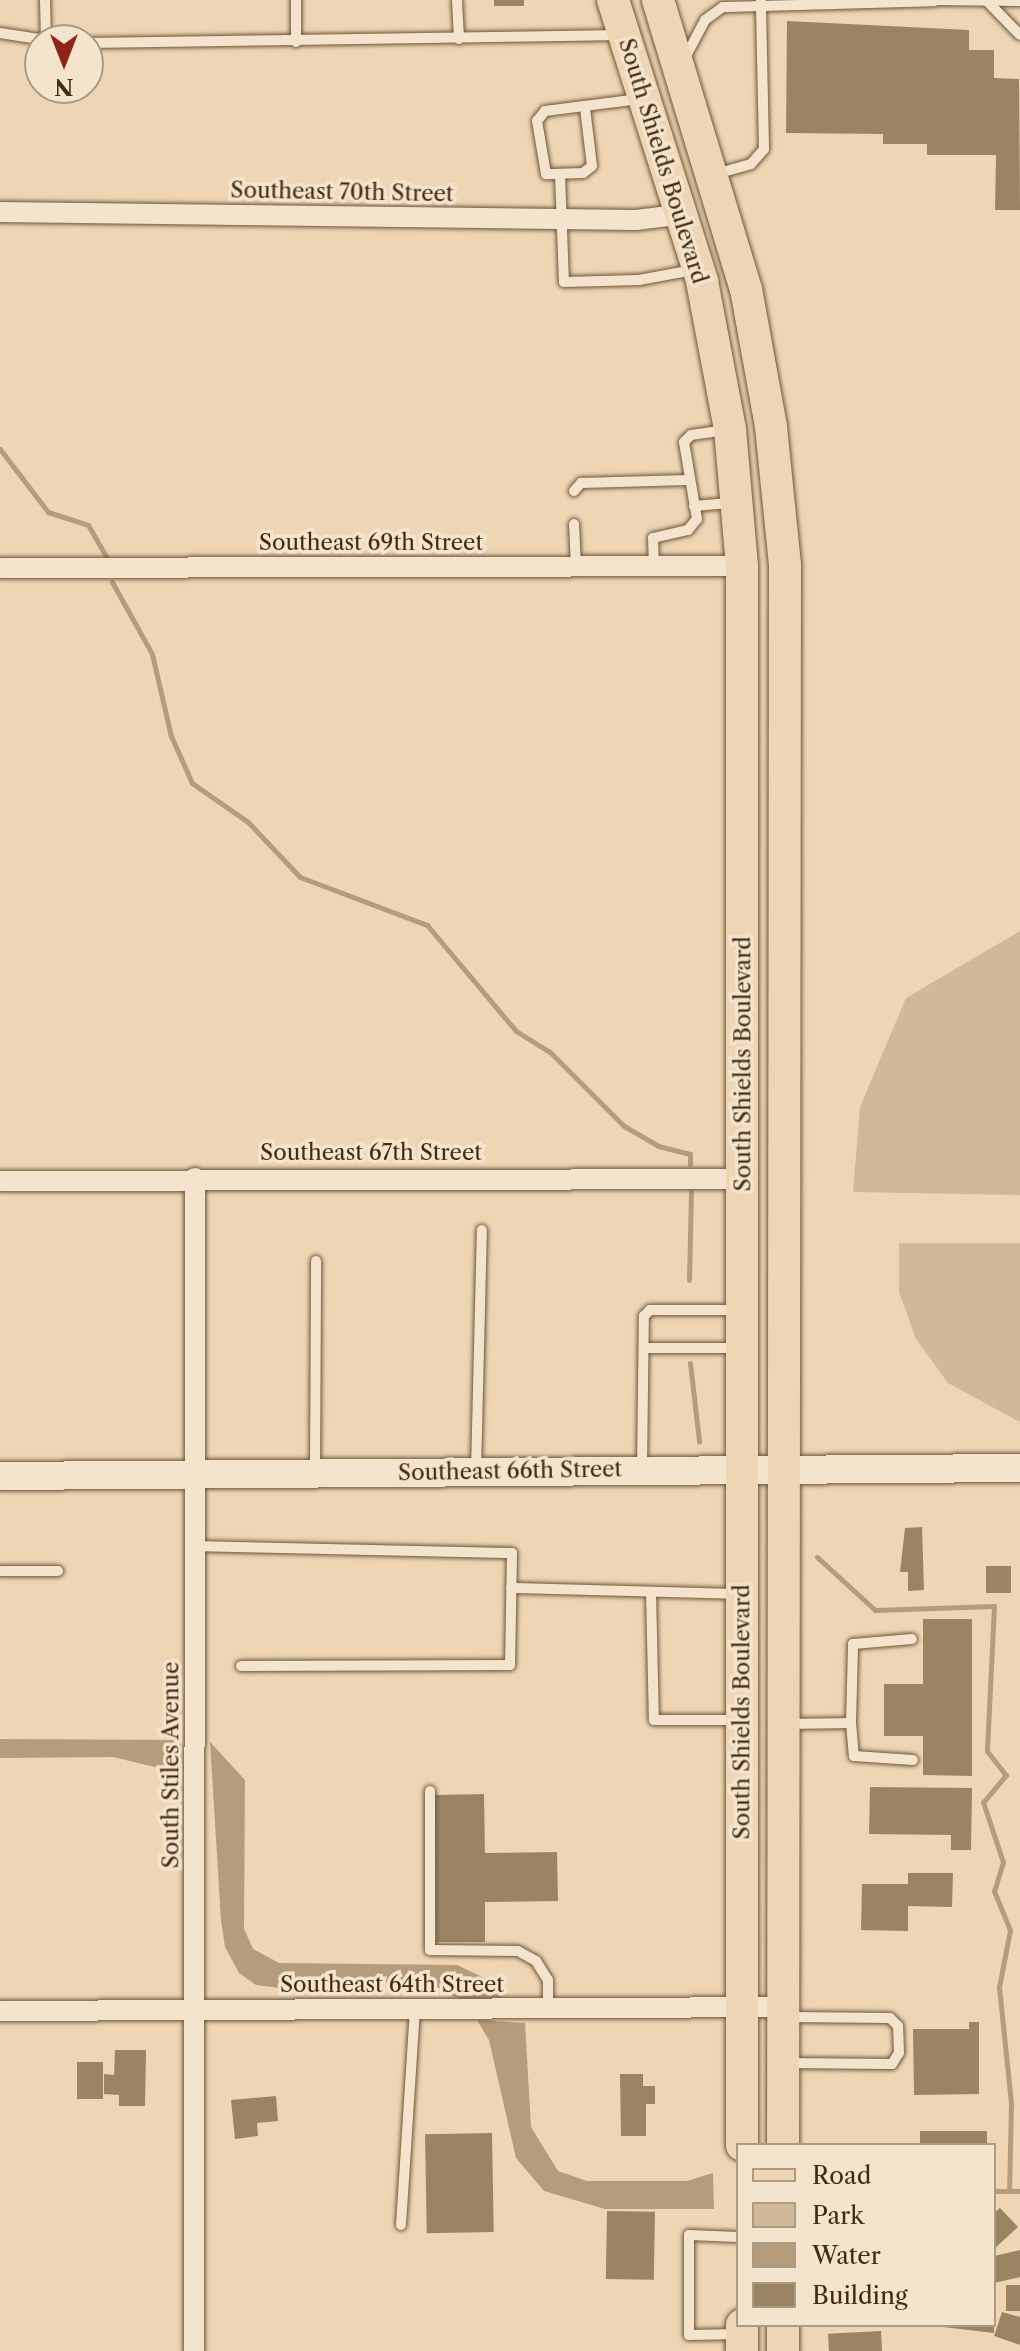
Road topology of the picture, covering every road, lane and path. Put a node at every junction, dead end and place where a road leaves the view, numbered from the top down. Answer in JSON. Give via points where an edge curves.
{"nodes":[{"id":1,"x":45,"y":0,"type":"edge"},
{"id":2,"x":296,"y":0,"type":"edge"},
{"id":3,"x":457,"y":0,"type":"edge"},
{"id":4,"x":613,"y":0,"type":"edge"},
{"id":5,"x":658,"y":0,"type":"edge"},
{"id":6,"x":935,"y":0,"type":"edge"},
{"id":7,"x":987,"y":1,"type":"edge"},
{"id":8,"x":1020,"y":1,"type":"edge"},
{"id":9,"x":761,"y":2,"type":"edge"},
{"id":10,"x":45,"y":24,"type":"edge"},
{"id":11,"x":0,"y":33,"type":"edge"},
{"id":12,"x":624,"y":35,"type":"junction"},
{"id":13,"x":1020,"y":35,"type":"edge"},
{"id":14,"x":24,"y":37,"type":"edge"},
{"id":15,"x":459,"y":39,"type":"junction"},
{"id":16,"x":296,"y":42,"type":"junction"},
{"id":17,"x":104,"y":43,"type":"edge"},
{"id":18,"x":680,"y":67,"type":"junction"},
{"id":19,"x":645,"y":98,"type":"junction"},
{"id":20,"x":585,"y":108,"type":"junction"},
{"id":21,"x":560,"y":174,"type":"junction"},
{"id":22,"x":714,"y":175,"type":"junction"},
{"id":23,"x":0,"y":212,"type":"edge"},
{"id":24,"x":684,"y":214,"type":"junction"},
{"id":25,"x":561,"y":219,"type":"junction"},
{"id":26,"x":699,"y":269,"type":"junction"},
{"id":27,"x":730,"y":429,"type":"junction"},
{"id":28,"x":689,"y":480,"type":"junction"},
{"id":29,"x":574,"y":491,"type":"dead end"},
{"id":30,"x":738,"y":502,"type":"junction"},
{"id":31,"x":694,"y":506,"type":"junction"},
{"id":32,"x":574,"y":524,"type":"dead end"},
{"id":33,"x":576,"y":566,"type":"junction"},
{"id":34,"x":654,"y":566,"type":"junction"},
{"id":35,"x":742,"y":566,"type":"junction"},
{"id":36,"x":0,"y":568,"type":"edge"},
{"id":37,"x":195,"y":1178,"type":"junction"},
{"id":38,"x":743,"y":1179,"type":"junction"},
{"id":39,"x":0,"y":1181,"type":"edge"},
{"id":40,"x":482,"y":1230,"type":"dead end"},
{"id":41,"x":316,"y":1261,"type":"dead end"},
{"id":42,"x":743,"y":1310,"type":"junction"},
{"id":43,"x":644,"y":1348,"type":"junction"},
{"id":44,"x":743,"y":1348,"type":"junction"},
{"id":45,"x":742,"y":1468,"type":"junction"},
{"id":46,"x":787,"y":1468,"type":"junction"},
{"id":47,"x":1020,"y":1468,"type":"edge"},
{"id":48,"x":642,"y":1469,"type":"junction"},
{"id":49,"x":476,"y":1473,"type":"junction"},
{"id":50,"x":315,"y":1474,"type":"junction"},
{"id":51,"x":197,"y":1475,"type":"junction"},
{"id":52,"x":0,"y":1476,"type":"edge"},
{"id":53,"x":196,"y":1546,"type":"junction"},
{"id":54,"x":0,"y":1571,"type":"edge"},
{"id":55,"x":58,"y":1571,"type":"dead end"},
{"id":56,"x":511,"y":1588,"type":"junction"},
{"id":57,"x":651,"y":1592,"type":"junction"},
{"id":58,"x":742,"y":1594,"type":"junction"},
{"id":59,"x":912,"y":1639,"type":"dead end"},
{"id":60,"x":241,"y":1666,"type":"dead end"},
{"id":61,"x":742,"y":1719,"type":"junction"},
{"id":62,"x":851,"y":1723,"type":"junction"},
{"id":63,"x":784,"y":1724,"type":"junction"},
{"id":64,"x":913,"y":1760,"type":"dead end"},
{"id":65,"x":430,"y":1791,"type":"dead end"},
{"id":66,"x":742,"y":2007,"type":"junction"},
{"id":67,"x":548,"y":2008,"type":"junction"},
{"id":68,"x":415,"y":2009,"type":"junction"},
{"id":69,"x":195,"y":2010,"type":"junction"},
{"id":70,"x":0,"y":2011,"type":"edge"},
{"id":71,"x":783,"y":2012,"type":"junction"},
{"id":72,"x":783,"y":2063,"type":"junction"},
{"id":73,"x":742,"y":2143,"type":"edge"},
{"id":74,"x":783,"y":2143,"type":"edge"},
{"id":75,"x":401,"y":2225,"type":"dead end"},
{"id":76,"x":736,"y":2237,"type":"edge"},
{"id":77,"x":783,"y":2327,"type":"edge"},
{"id":78,"x":742,"y":2337,"type":"edge"},
{"id":79,"x":194,"y":2351,"type":"edge"},
{"id":80,"x":783,"y":2351,"type":"edge"}],
"edges":[{"from":1,"to":10,"type":"lane"},
{"from":2,"to":16,"type":"lane"},
{"from":3,"to":15,"type":"lane"},
{"from":4,"to":12,"type":"main road","name":"South Shields Boulevard"},
{"from":5,"to":18,"type":"main road","name":"South Shields Boulevard"},
{"from":6,"to":7,"type":"lane"},
{"from":6,"to":9,"type":"lane"},
{"from":7,"to":8,"type":"lane"},
{"from":7,"to":13,"type":"lane"},
{"from":9,"to":18,"type":"lane","via":[[723,7],[705,20]]},
{"from":9,"to":22,"type":"lane","via":[[764,149],[751,164]]},
{"from":11,"to":14,"type":"lane"},
{"from":12,"to":15,"type":"lane"},
{"from":12,"to":19,"type":"main road","name":"South Shields Boulevard"},
{"from":15,"to":16,"type":"lane"},
{"from":16,"to":17,"type":"lane"},
{"from":18,"to":22,"type":"main road","name":"South Shields Boulevard"},
{"from":19,"to":20,"type":"lane"},
{"from":19,"to":24,"type":"main road","name":"South Shields Boulevard"},
{"from":20,"to":21,"type":"lane","via":[[595,161],[589,171]]},
{"from":20,"to":21,"type":"lane","via":[[545,111],[537,121],[541,171]]},
{"from":21,"to":25,"type":"lane"},
{"from":22,"to":46,"type":"main road","name":"South Shields Boulevard","via":[[757,339],[785,565]]},
{"from":23,"to":25,"type":"street","name":"Southeast 70th Street"},
{"from":24,"to":25,"type":"street","name":"Southeast 70th Street"},
{"from":24,"to":26,"type":"main road","name":"South Shields Boulevard"},
{"from":25,"to":26,"type":"lane","via":[[564,282],[639,280]]},
{"from":26,"to":27,"type":"main road","name":"South Shields Boulevard"},
{"from":27,"to":28,"type":"lane","via":[[691,435],[684,442]]},
{"from":27,"to":30,"type":"main road","name":"South Shields Boulevard"},
{"from":28,"to":29,"type":"lane","via":[[581,483]]},
{"from":28,"to":31,"type":"lane"},
{"from":30,"to":31,"type":"lane"},
{"from":30,"to":35,"type":"main road","name":"South Shields Boulevard"},
{"from":31,"to":34,"type":"lane","via":[[697,519],[688,530],[653,538]]},
{"from":32,"to":33,"type":"lane"},
{"from":33,"to":34,"type":"street","name":"Southeast 69th Street"},
{"from":33,"to":36,"type":"street","name":"Southeast 69th Street"},
{"from":34,"to":35,"type":"street","name":"Southeast 69th Street"},
{"from":35,"to":38,"type":"main road","name":"South Shields Boulevard"},
{"from":37,"to":38,"type":"street","name":"Southeast 67th Street"},
{"from":37,"to":39,"type":"street","name":"Southeast 67th Street"},
{"from":37,"to":51,"type":"street","name":"South Stiles Avenue"},
{"from":38,"to":42,"type":"main road","name":"South Shields Boulevard"},
{"from":40,"to":49,"type":"lane"},
{"from":41,"to":50,"type":"lane"},
{"from":42,"to":43,"type":"lane","via":[[650,1310]]},
{"from":42,"to":44,"type":"main road","name":"South Shields Boulevard"},
{"from":43,"to":44,"type":"lane"},
{"from":43,"to":48,"type":"lane"},
{"from":44,"to":45,"type":"main road","name":"South Shields Boulevard"},
{"from":45,"to":46,"type":"street","name":"Southeast 66th Street"},
{"from":45,"to":48,"type":"street","name":"Southeast 66th Street"},
{"from":45,"to":58,"type":"main road","name":"South Shields Boulevard"},
{"from":46,"to":47,"type":"street","name":"Southeast 66th Street"},
{"from":46,"to":63,"type":"main road","name":"South Shields Boulevard"},
{"from":48,"to":49,"type":"street","name":"Southeast 66th Street"},
{"from":49,"to":50,"type":"street","name":"Southeast 66th Street"},
{"from":50,"to":51,"type":"street","name":"Southeast 66th Street"},
{"from":51,"to":52,"type":"street","name":"Southeast 66th Street"},
{"from":51,"to":53,"type":"street","name":"South Stiles Avenue"},
{"from":53,"to":56,"type":"lane","via":[[512,1553]]},
{"from":53,"to":69,"type":"street","name":"South Stiles Avenue"},
{"from":54,"to":55,"type":"lane"},
{"from":56,"to":57,"type":"lane"},
{"from":56,"to":60,"type":"lane","via":[[510,1665]]},
{"from":57,"to":58,"type":"lane"},
{"from":57,"to":61,"type":"lane","via":[[654,1720]]},
{"from":58,"to":61,"type":"main road","name":"South Shields Boulevard"},
{"from":59,"to":62,"type":"lane","via":[[853,1644]]},
{"from":61,"to":66,"type":"main road","name":"South Shields Boulevard"},
{"from":62,"to":63,"type":"lane"},
{"from":62,"to":64,"type":"lane","via":[[854,1756]]},
{"from":63,"to":71,"type":"main road","name":"South Shields Boulevard"},
{"from":65,"to":67,"type":"lane","via":[[430,1950],[518,1951],[536,1961],[548,1980]]},
{"from":66,"to":67,"type":"street","name":"Southeast 64th Street"},
{"from":66,"to":71,"type":"street","name":"Southeast 64th Street"},
{"from":66,"to":73,"type":"main road","name":"South Shields Boulevard"},
{"from":67,"to":68,"type":"street","name":"Southeast 64th Street"},
{"from":68,"to":69,"type":"street","name":"Southeast 64th Street"},
{"from":68,"to":75,"type":"lane"},
{"from":69,"to":70,"type":"street","name":"Southeast 64th Street"},
{"from":69,"to":79,"type":"street","name":"South Stiles Avenue"},
{"from":71,"to":72,"type":"main road","name":"South Shields Boulevard"},
{"from":71,"to":72,"type":"lane","via":[[890,2018],[898,2026],[899,2053],[892,2064]]},
{"from":72,"to":74,"type":"main road","name":"South Shields Boulevard"},
{"from":76,"to":78,"type":"lane","via":[[689,2235],[689,2335]]},
{"from":77,"to":80,"type":"main road"}]}
